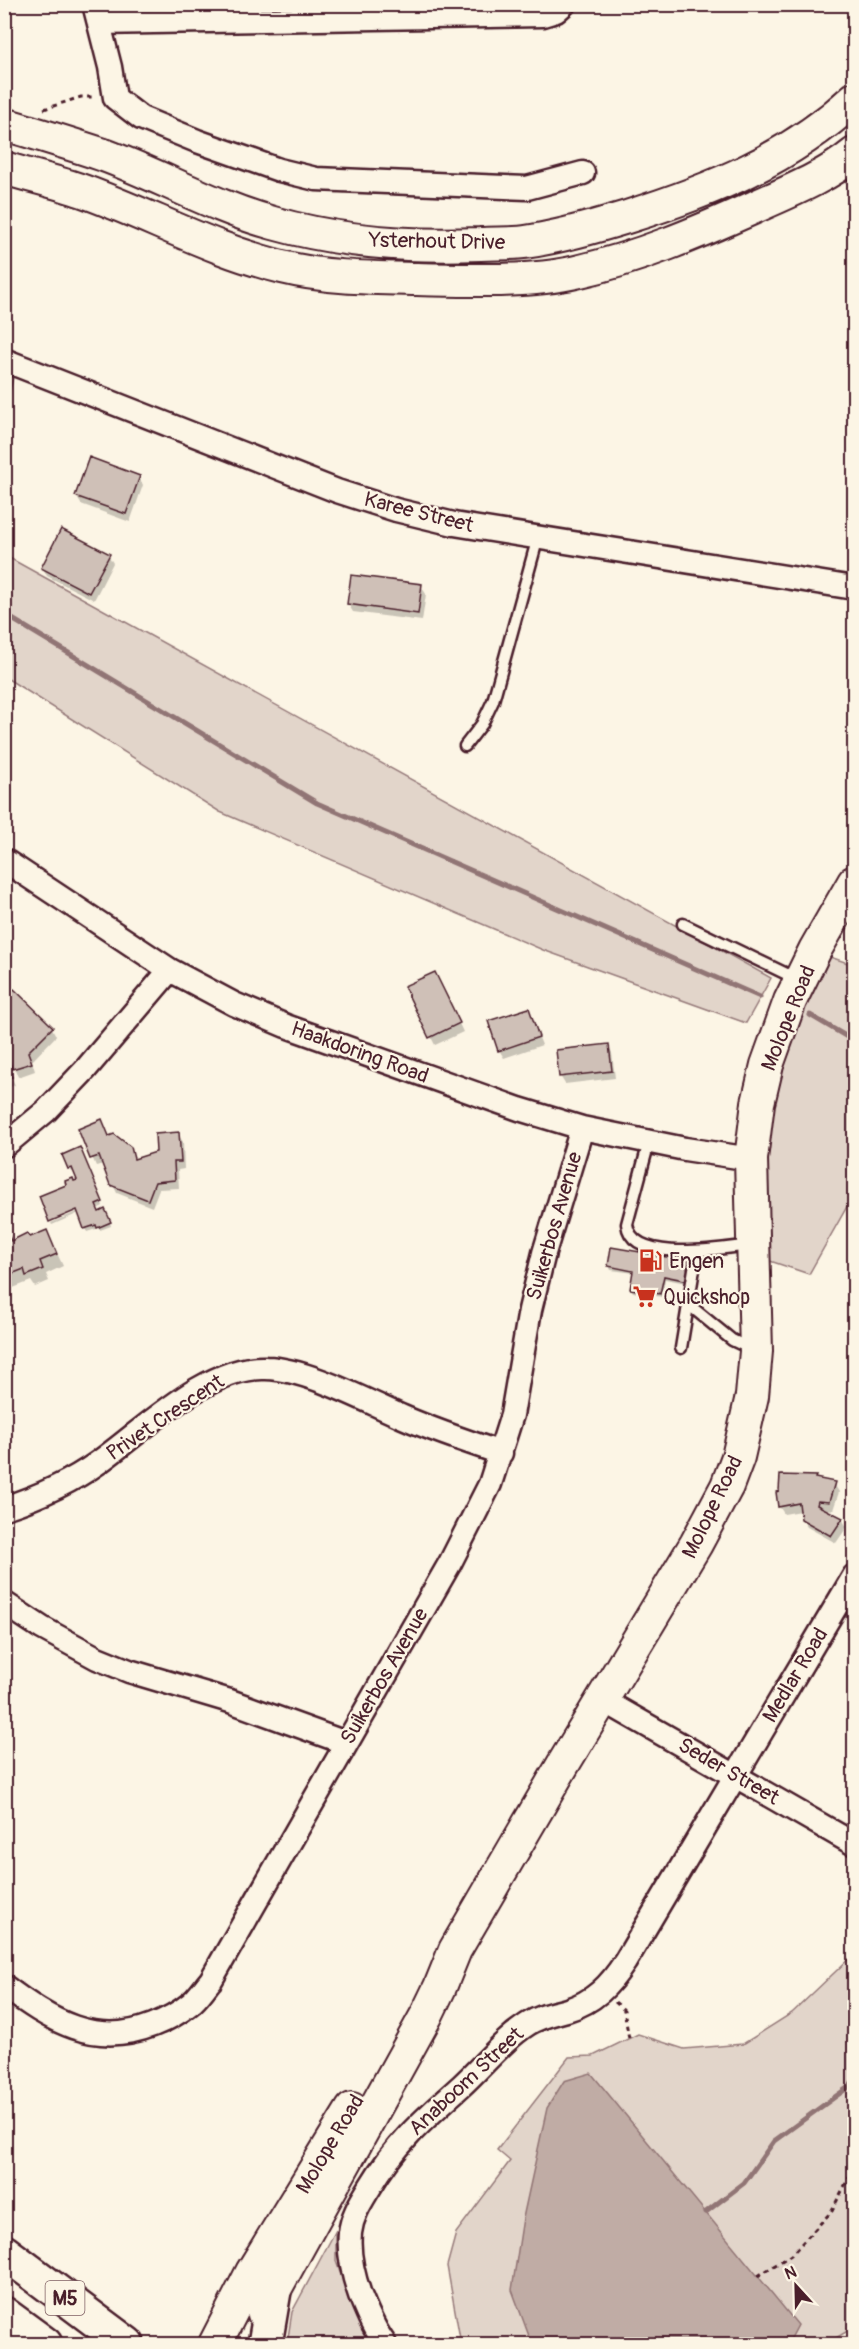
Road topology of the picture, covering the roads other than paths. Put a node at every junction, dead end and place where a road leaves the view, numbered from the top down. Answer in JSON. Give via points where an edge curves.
{"nodes":[{"id":1,"x":564,"y":4,"type":"edge"},
{"id":2,"x":201,"y":13,"type":"edge"},
{"id":3,"x":96,"y":14,"type":"edge"},
{"id":4,"x":855,"y":99,"type":"edge"},
{"id":5,"x":4,"y":124,"type":"edge"},
{"id":6,"x":826,"y":124,"type":"junction"},
{"id":7,"x":853,"y":158,"type":"edge"},
{"id":8,"x":4,"y":168,"type":"edge"},
{"id":9,"x":583,"y":173,"type":"dead end"},
{"id":10,"x":4,"y":360,"type":"edge"},
{"id":11,"x":538,"y":537,"type":"junction"},
{"id":12,"x":855,"y":588,"type":"edge"},
{"id":13,"x":465,"y":746,"type":"dead end"},
{"id":14,"x":4,"y":860,"type":"edge"},
{"id":15,"x":855,"y":882,"type":"edge"},
{"id":16,"x":683,"y":924,"type":"dead end"},
{"id":17,"x":170,"y":970,"type":"junction"},
{"id":18,"x":800,"y":981,"type":"junction"},
{"id":19,"x":582,"y":1128,"type":"junction"},
{"id":20,"x":648,"y":1142,"type":"junction"},
{"id":21,"x":4,"y":1146,"type":"edge"},
{"id":22,"x":751,"y":1159,"type":"junction"},
{"id":23,"x":754,"y":1245,"type":"junction"},
{"id":24,"x":697,"y":1251,"type":"junction"},
{"id":25,"x":688,"y":1304,"type":"junction"},
{"id":26,"x":681,"y":1348,"type":"dead end"},
{"id":27,"x":756,"y":1351,"type":"junction"},
{"id":28,"x":501,"y":1453,"type":"junction"},
{"id":29,"x":4,"y":1508,"type":"edge"},
{"id":30,"x":855,"y":1576,"type":"edge"},
{"id":31,"x":4,"y":1603,"type":"edge"},
{"id":32,"x":603,"y":1700,"type":"junction"},
{"id":33,"x":346,"y":1743,"type":"junction"},
{"id":34,"x":736,"y":1775,"type":"junction"},
{"id":35,"x":855,"y":1844,"type":"edge"},
{"id":36,"x":455,"y":1950,"type":"junction"},
{"id":37,"x":4,"y":1986,"type":"edge"},
{"id":38,"x":4,"y":2252,"type":"edge"},
{"id":39,"x":274,"y":2291,"type":"junction"},
{"id":40,"x":4,"y":2314,"type":"edge"},
{"id":41,"x":45,"y":2344,"type":"edge"},
{"id":42,"x":127,"y":2344,"type":"edge"},
{"id":43,"x":215,"y":2344,"type":"edge"},
{"id":44,"x":251,"y":2344,"type":"edge"},
{"id":45,"x":265,"y":2344,"type":"edge"},
{"id":46,"x":385,"y":2344,"type":"edge"}],
"edges":[{"from":1,"to":2,"type":"street","via":[[543,15]]},
{"from":2,"to":3,"type":"street"},
{"from":3,"to":9,"type":"street","via":[[115,98],[141,118],[279,170],[316,179],[527,188]]},
{"from":4,"to":6,"type":"street","name":"Ysterhout Drive"},
{"from":5,"to":6,"type":"street","name":"Ysterhout Drive","via":[[105,156],[273,223],[357,240],[417,245],[525,242],[592,227],[690,197],[765,162]]},
{"from":6,"to":7,"type":"street"},
{"from":7,"to":8,"type":"street","name":"Ysterhout Drive","via":[[690,235],[634,255],[574,272],[464,280],[332,275],[283,268],[235,254],[83,191]]},
{"from":10,"to":11,"type":"street","name":"Karee Street","via":[[347,494],[454,524]]},
{"from":11,"to":12,"type":"street","name":"Karee Street"},
{"from":11,"to":13,"type":"lane","via":[[493,701]]},
{"from":14,"to":17,"type":"street","name":"Haakdoring Road"},
{"from":15,"to":18,"type":"street","name":"Molope Road"},
{"from":16,"to":18,"type":"lane"},
{"from":17,"to":19,"type":"street","name":"Haakdoring Road","via":[[286,1026]]},
{"from":17,"to":21,"type":"street","via":[[85,1070],[46,1111]]},
{"from":18,"to":22,"type":"street","name":"Molope Road","via":[[767,1065]]},
{"from":19,"to":20,"type":"street","name":"Haakdoring Road"},
{"from":19,"to":28,"type":"street","name":"Suikerbos Avenue","via":[[541,1264],[518,1389]]},
{"from":20,"to":22,"type":"street","name":"Haakdoring Road"},
{"from":20,"to":24,"type":"lane","via":[[628,1231],[640,1244]]},
{"from":22,"to":23,"type":"street","name":"Molope Road"},
{"from":23,"to":24,"type":"lane"},
{"from":23,"to":27,"type":"street","name":"Molope Road"},
{"from":24,"to":25,"type":"lane"},
{"from":25,"to":26,"type":"lane"},
{"from":25,"to":27,"type":"lane","via":[[732,1340]]},
{"from":27,"to":32,"type":"street","name":"Molope Road","via":[[746,1429],[727,1486]]},
{"from":28,"to":29,"type":"street","name":"Privet Crescent","via":[[426,1427],[300,1374],[268,1367],[249,1368],[189,1395],[76,1477]]},
{"from":28,"to":33,"type":"street","name":"Suikerbos Avenue","via":[[476,1516]]},
{"from":30,"to":34,"type":"street","name":"Medlar Road"},
{"from":31,"to":33,"type":"street","via":[[97,1658]]},
{"from":32,"to":34,"type":"street","name":"Seder Street"},
{"from":32,"to":36,"type":"street","name":"Molope Road"},
{"from":33,"to":37,"type":"street","name":"Suikerbos Avenue","via":[[211,1980],[190,2004],[168,2019],[136,2031],[105,2034],[52,2019]]},
{"from":34,"to":35,"type":"street","name":"Seder Street"},
{"from":34,"to":46,"type":"street","name":"Anaboom Street","via":[[625,1962],[603,1991],[580,2005],[540,2018],[518,2032],[420,2121],[379,2171],[354,2215],[350,2249],[354,2277],[366,2310]]},
{"from":36,"to":39,"type":"street","name":"Molope Road","via":[[426,2016]]},
{"from":36,"to":43,"type":"street","name":"Molope Road","via":[[417,1995],[352,2110],[252,2272]]},
{"from":38,"to":42,"type":"main road","number":"M5"},
{"from":39,"to":44,"type":"street","name":"Molope Road"},
{"from":39,"to":45,"type":"main road"},
{"from":40,"to":41,"type":"main road","number":"M5"}]}
